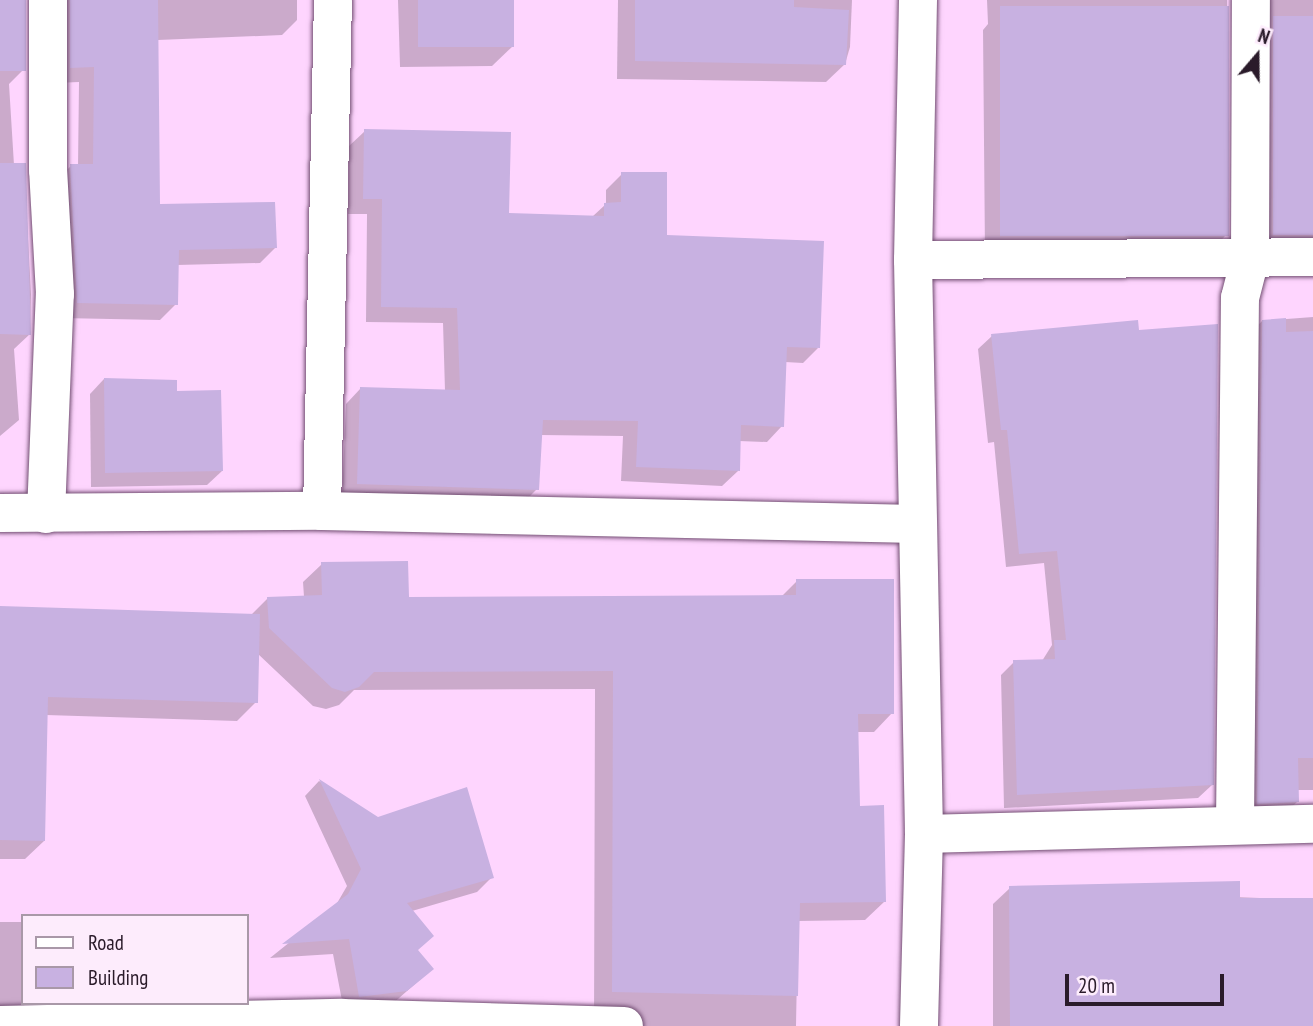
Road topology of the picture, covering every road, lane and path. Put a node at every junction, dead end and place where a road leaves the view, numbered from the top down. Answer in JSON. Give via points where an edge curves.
{"nodes":[{"id":1,"x":48,"y":0,"type":"edge"},
{"id":2,"x":333,"y":0,"type":"edge"},
{"id":3,"x":918,"y":0,"type":"edge"},
{"id":4,"x":1251,"y":0,"type":"edge"},
{"id":5,"x":1313,"y":257,"type":"edge"},
{"id":6,"x":1250,"y":259,"type":"junction"},
{"id":7,"x":913,"y":260,"type":"junction"},
{"id":8,"x":322,"y":511,"type":"junction"},
{"id":9,"x":0,"y":513,"type":"edge"},
{"id":10,"x":46,"y":514,"type":"junction"},
{"id":11,"x":917,"y":524,"type":"junction"},
{"id":12,"x":1313,"y":824,"type":"edge"},
{"id":13,"x":1235,"y":825,"type":"junction"},
{"id":14,"x":924,"y":834,"type":"junction"},
{"id":15,"x":342,"y":1022,"type":"edge"},
{"id":16,"x":0,"y":1025,"type":"edge"},
{"id":17,"x":624,"y":1026,"type":"edge"},
{"id":18,"x":919,"y":1026,"type":"edge"}],
"edges":[{"from":1,"to":10,"type":"street","via":[[48,170],[55,294]]},
{"from":2,"to":8,"type":"street"},
{"from":3,"to":7,"type":"street"},
{"from":4,"to":6,"type":"street"},
{"from":5,"to":6,"type":"street"},
{"from":6,"to":7,"type":"street"},
{"from":6,"to":13,"type":"street","via":[[1240,298]]},
{"from":7,"to":11,"type":"street"},
{"from":8,"to":10,"type":"street"},
{"from":8,"to":11,"type":"street"},
{"from":9,"to":10,"type":"street"},
{"from":11,"to":14,"type":"street"},
{"from":12,"to":13,"type":"street"},
{"from":13,"to":14,"type":"street"},
{"from":14,"to":18,"type":"street"},
{"from":15,"to":16,"type":"street"},
{"from":15,"to":17,"type":"street"}]}
